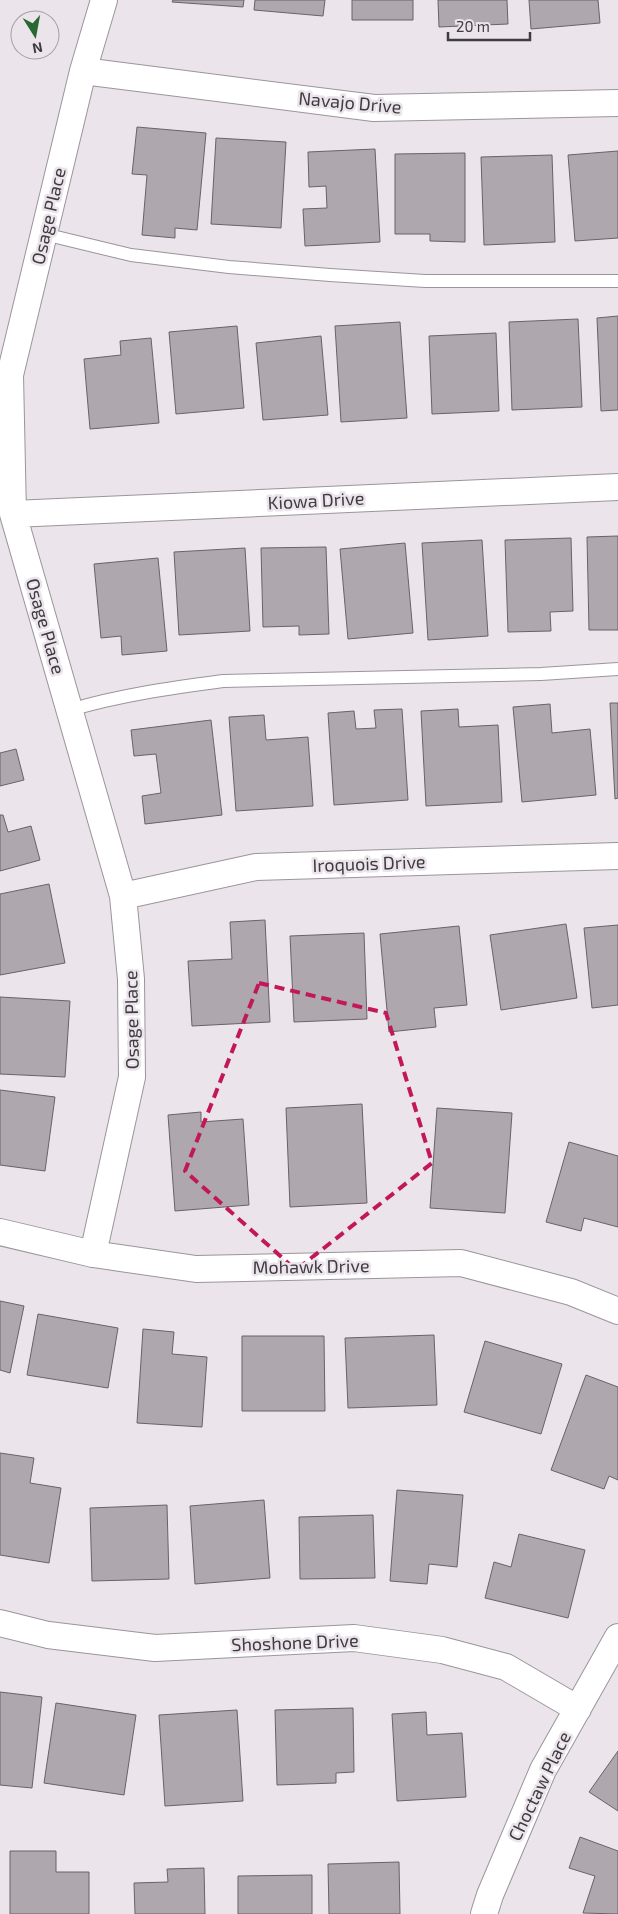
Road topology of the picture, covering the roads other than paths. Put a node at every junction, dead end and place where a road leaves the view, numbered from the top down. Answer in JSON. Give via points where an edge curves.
{"nodes":[{"id":1,"x":104,"y":0,"type":"edge"},
{"id":2,"x":83,"y":71,"type":"junction"},
{"id":3,"x":618,"y":102,"type":"edge"},
{"id":4,"x":44,"y":234,"type":"junction"},
{"id":5,"x":618,"y":281,"type":"edge"},
{"id":6,"x":618,"y":487,"type":"edge"},
{"id":7,"x":13,"y":514,"type":"junction"},
{"id":8,"x":618,"y":669,"type":"edge"},
{"id":9,"x":70,"y":710,"type":"junction"},
{"id":10,"x":618,"y":856,"type":"edge"},
{"id":11,"x":124,"y":896,"type":"junction"},
{"id":12,"x":0,"y":1232,"type":"edge"},
{"id":13,"x":93,"y":1254,"type":"junction"},
{"id":14,"x":618,"y":1311,"type":"edge"},
{"id":15,"x":0,"y":1623,"type":"edge"},
{"id":16,"x":618,"y":1637,"type":"edge"},
{"id":17,"x":578,"y":1709,"type":"junction"},
{"id":18,"x":484,"y":1914,"type":"edge"}],
"edges":[{"from":1,"to":2,"type":"street","name":"Osage Place"},
{"from":2,"to":3,"type":"street","name":"Navajo Drive","via":[[374,108]]},
{"from":2,"to":4,"type":"street","name":"Osage Place"},
{"from":4,"to":5,"type":"lane","via":[[131,254],[229,267],[425,281]]},
{"from":4,"to":7,"type":"street","name":"Osage Place","via":[[10,376]]},
{"from":6,"to":7,"type":"street","name":"Kiowa Drive"},
{"from":7,"to":9,"type":"street","name":"Osage Place"},
{"from":8,"to":9,"type":"lane","via":[[541,674],[223,681],[104,700]]},
{"from":9,"to":11,"type":"street","name":"Osage Place"},
{"from":10,"to":11,"type":"street","name":"Iroquois Drive","via":[[256,867]]},
{"from":11,"to":13,"type":"street","name":"Osage Place","via":[[131,979],[132,1077]]},
{"from":12,"to":13,"type":"street","name":"Mohawk Drive"},
{"from":13,"to":14,"type":"street","name":"Mohawk Drive","via":[[196,1269],[461,1263],[571,1292]]},
{"from":15,"to":17,"type":"street","name":"Shoshone Drive","via":[[48,1635],[155,1648],[354,1638],[442,1650],[506,1667]]},
{"from":16,"to":17,"type":"street","name":"Choctaw Place"},
{"from":17,"to":18,"type":"street","name":"Choctaw Place","via":[[543,1770]]}]}
